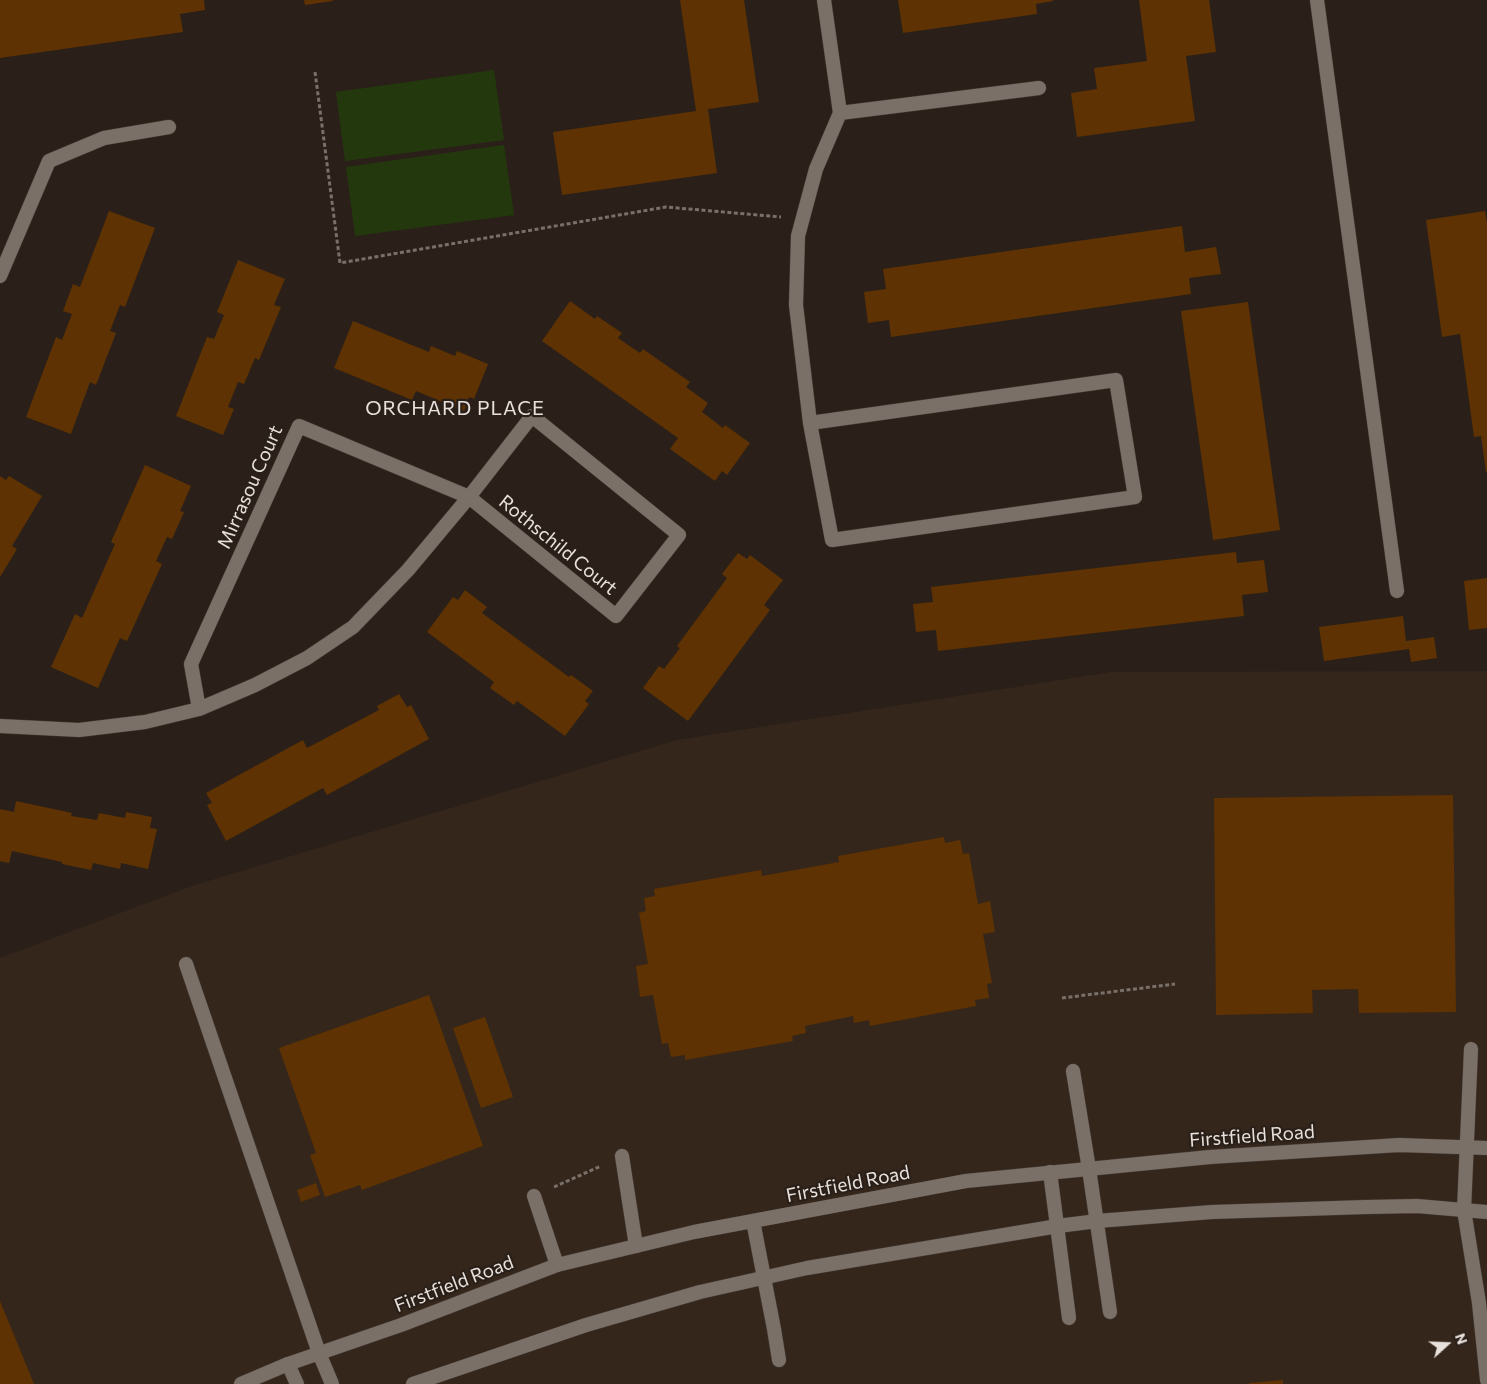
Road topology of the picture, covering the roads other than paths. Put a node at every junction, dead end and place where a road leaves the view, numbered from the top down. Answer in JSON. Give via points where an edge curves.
{"nodes":[{"id":1,"x":824,"y":0,"type":"edge"},
{"id":2,"x":1317,"y":0,"type":"edge"},
{"id":3,"x":1039,"y":88,"type":"dead end"},
{"id":4,"x":840,"y":113,"type":"junction"},
{"id":5,"x":168,"y":127,"type":"dead end"},
{"id":6,"x":0,"y":276,"type":"edge"},
{"id":7,"x":810,"y":424,"type":"junction"},
{"id":8,"x":469,"y":497,"type":"junction"},
{"id":9,"x":1397,"y":591,"type":"dead end"},
{"id":10,"x":199,"y":709,"type":"junction"},
{"id":11,"x":0,"y":726,"type":"edge"},
{"id":12,"x":186,"y":964,"type":"dead end"},
{"id":13,"x":1471,"y":1049,"type":"dead end"},
{"id":14,"x":1074,"y":1071,"type":"dead end"},
{"id":15,"x":1466,"y":1147,"type":"junction"},
{"id":16,"x":1487,"y":1148,"type":"edge"},
{"id":17,"x":622,"y":1156,"type":"road end"},
{"id":18,"x":1089,"y":1169,"type":"junction"},
{"id":19,"x":1050,"y":1172,"type":"junction"},
{"id":20,"x":534,"y":1196,"type":"road end"},
{"id":21,"x":1464,"y":1210,"type":"junction"},
{"id":22,"x":1487,"y":1212,"type":"edge"},
{"id":23,"x":753,"y":1221,"type":"junction"},
{"id":24,"x":1097,"y":1222,"type":"junction"},
{"id":25,"x":1058,"y":1226,"type":"junction"},
{"id":26,"x":636,"y":1246,"type":"junction"},
{"id":27,"x":557,"y":1265,"type":"junction"},
{"id":28,"x":764,"y":1277,"type":"junction"},
{"id":29,"x":1483,"y":1303,"type":"edge"},
{"id":30,"x":1110,"y":1312,"type":"dead end"},
{"id":31,"x":1069,"y":1318,"type":"dead end"},
{"id":32,"x":319,"y":1353,"type":"junction"},
{"id":33,"x":779,"y":1360,"type":"dead end"},
{"id":34,"x":288,"y":1364,"type":"junction"},
{"id":35,"x":1487,"y":1380,"type":"edge"},
{"id":36,"x":242,"y":1384,"type":"edge"},
{"id":37,"x":297,"y":1384,"type":"edge"},
{"id":38,"x":332,"y":1384,"type":"edge"},
{"id":39,"x":413,"y":1384,"type":"edge"}],
"edges":[{"from":1,"to":4,"type":"street"},
{"from":2,"to":9,"type":"street"},
{"from":3,"to":4,"type":"street"},
{"from":4,"to":7,"type":"street","via":[[816,169],[798,236],[796,305]]},
{"from":5,"to":6,"type":"street","via":[[104,138],[49,161]]},
{"from":7,"to":7,"type":"street","via":[[832,540],[1134,497],[1116,380]]},
{"from":8,"to":8,"type":"street","name":"Rothschild Court","via":[[616,616],[679,536],[532,416]]},
{"from":8,"to":10,"type":"street","via":[[408,570],[353,627],[307,658]]},
{"from":8,"to":10,"type":"street","name":"Mirrasou Court","via":[[298,426],[191,664]]},
{"from":10,"to":11,"type":"street","via":[[145,722],[80,730]]},
{"from":12,"to":32,"type":"street"},
{"from":13,"to":15,"type":"street"},
{"from":14,"to":18,"type":"street"},
{"from":15,"to":16,"type":"street","name":"Firstfield Road"},
{"from":15,"to":18,"type":"street","name":"Firstfield Road","via":[[1379,1146]]},
{"from":15,"to":21,"type":"street"},
{"from":17,"to":26,"type":"street"},
{"from":18,"to":19,"type":"street","name":"Firstfield Road"},
{"from":18,"to":24,"type":"street"},
{"from":19,"to":23,"type":"street","name":"Firstfield Road","via":[[966,1181]]},
{"from":19,"to":25,"type":"street"},
{"from":20,"to":27,"type":"street"},
{"from":21,"to":22,"type":"street"},
{"from":21,"to":24,"type":"street","via":[[1417,1206],[1212,1212]]},
{"from":21,"to":29,"type":"street"},
{"from":23,"to":26,"type":"street","name":"Firstfield Road"},
{"from":23,"to":28,"type":"street"},
{"from":24,"to":25,"type":"street"},
{"from":24,"to":30,"type":"street"},
{"from":25,"to":28,"type":"street"},
{"from":25,"to":31,"type":"street"},
{"from":26,"to":27,"type":"street","name":"Firstfield Road"},
{"from":27,"to":32,"type":"street","name":"Firstfield Road"},
{"from":28,"to":33,"type":"street"},
{"from":28,"to":39,"type":"street","via":[[586,1325]]},
{"from":29,"to":35,"type":"street"},
{"from":32,"to":34,"type":"street","name":"Firstfield Road"},
{"from":32,"to":38,"type":"street"},
{"from":34,"to":36,"type":"street","name":"Firstfield Road"},
{"from":34,"to":37,"type":"street"}]}
